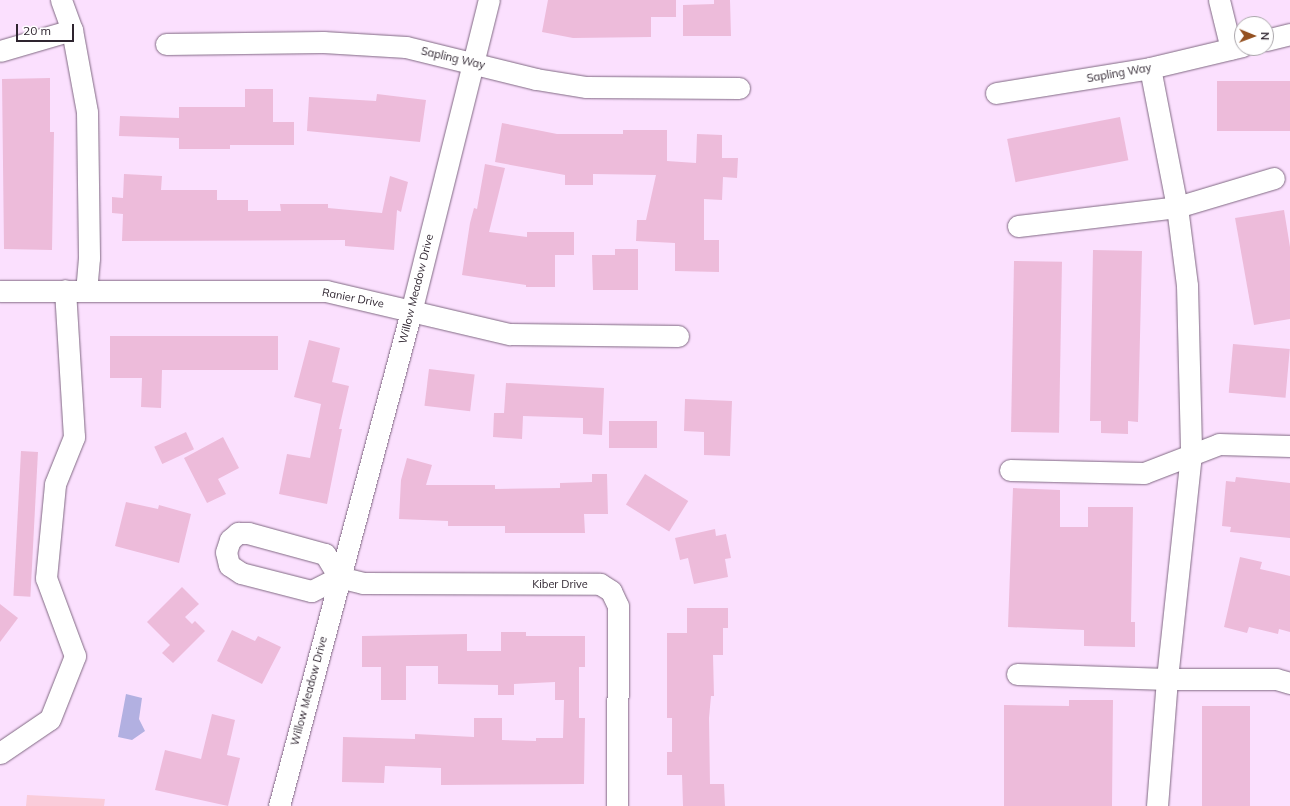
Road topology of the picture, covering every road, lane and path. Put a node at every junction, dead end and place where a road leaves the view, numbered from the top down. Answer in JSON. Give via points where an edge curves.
{"nodes":[{"id":1,"x":61,"y":0,"type":"edge"},
{"id":2,"x":489,"y":0,"type":"edge"},
{"id":3,"x":1219,"y":0,"type":"edge"},
{"id":4,"x":72,"y":30,"type":"junction"},
{"id":5,"x":1290,"y":34,"type":"edge"},
{"id":6,"x":1274,"y":38,"type":"edge"},
{"id":7,"x":1234,"y":42,"type":"edge"},
{"id":8,"x":166,"y":44,"type":"dead end"},
{"id":9,"x":1234,"y":48,"type":"edge"},
{"id":10,"x":0,"y":51,"type":"edge"},
{"id":11,"x":473,"y":62,"type":"junction"},
{"id":12,"x":1150,"y":68,"type":"junction"},
{"id":13,"x":739,"y":88,"type":"dead end"},
{"id":14,"x":996,"y":93,"type":"dead end"},
{"id":15,"x":1274,"y":178,"type":"dead end"},
{"id":16,"x":1177,"y":207,"type":"junction"},
{"id":17,"x":1018,"y":226,"type":"dead end"},
{"id":18,"x":65,"y":290,"type":"junction"},
{"id":19,"x":86,"y":290,"type":"junction"},
{"id":20,"x":0,"y":291,"type":"edge"},
{"id":21,"x":411,"y":312,"type":"junction"},
{"id":22,"x":678,"y":336,"type":"dead end"},
{"id":23,"x":1290,"y":446,"type":"edge"},
{"id":24,"x":1191,"y":454,"type":"junction"},
{"id":25,"x":1010,"y":470,"type":"dead end"},
{"id":26,"x":339,"y":577,"type":"junction"},
{"id":27,"x":1017,"y":674,"type":"dead end"},
{"id":28,"x":1167,"y":679,"type":"junction"},
{"id":29,"x":1290,"y":683,"type":"edge"},
{"id":30,"x":0,"y":752,"type":"edge"},
{"id":31,"x":279,"y":806,"type":"edge"},
{"id":32,"x":617,"y":806,"type":"edge"},
{"id":33,"x":1157,"y":806,"type":"edge"}],
"edges":[{"from":1,"to":4,"type":"street"},
{"from":2,"to":11,"type":"street","name":"Willow Meadow Drive"},
{"from":3,"to":7,"type":"street"},
{"from":4,"to":10,"type":"street"},
{"from":4,"to":19,"type":"street","via":[[87,112]]},
{"from":5,"to":6,"type":"street"},
{"from":8,"to":11,"type":"street","name":"Sapling Way","via":[[323,42],[406,47]]},
{"from":9,"to":12,"type":"street","name":"Sapling Way"},
{"from":11,"to":13,"type":"street","name":"Sapling Way","via":[[536,79],[586,87]]},
{"from":11,"to":21,"type":"street","name":"Willow Meadow Drive"},
{"from":12,"to":14,"type":"street","name":"Sapling Way"},
{"from":12,"to":16,"type":"street"},
{"from":15,"to":16,"type":"street"},
{"from":16,"to":17,"type":"street"},
{"from":16,"to":24,"type":"street","via":[[1187,285]]},
{"from":18,"to":19,"type":"street","name":"Ranier Drive"},
{"from":18,"to":20,"type":"street","name":"Ranier Drive"},
{"from":18,"to":30,"type":"street","via":[[74,437],[55,484],[46,578],[75,656],[50,719]]},
{"from":19,"to":21,"type":"street","name":"Ranier Drive","via":[[326,291],[370,299]]},
{"from":21,"to":22,"type":"street","name":"Ranier Drive","via":[[510,334]]},
{"from":21,"to":26,"type":"street","name":"Willow Meadow Drive"},
{"from":23,"to":24,"type":"street","via":[[1219,444]]},
{"from":24,"to":25,"type":"street","via":[[1144,473]]},
{"from":24,"to":28,"type":"street"},
{"from":26,"to":26,"type":"street","via":[[311,591],[241,573],[229,565],[226,552],[230,540],[238,533],[248,533],[325,554]]},
{"from":26,"to":31,"type":"street","name":"Willow Meadow Drive"},
{"from":26,"to":32,"type":"street","name":"Kiber Drive","via":[[363,583],[600,584],[611,591],[618,606]]},
{"from":27,"to":28,"type":"street"},
{"from":28,"to":29,"type":"street","via":[[1276,679]]},
{"from":28,"to":33,"type":"street"}]}
